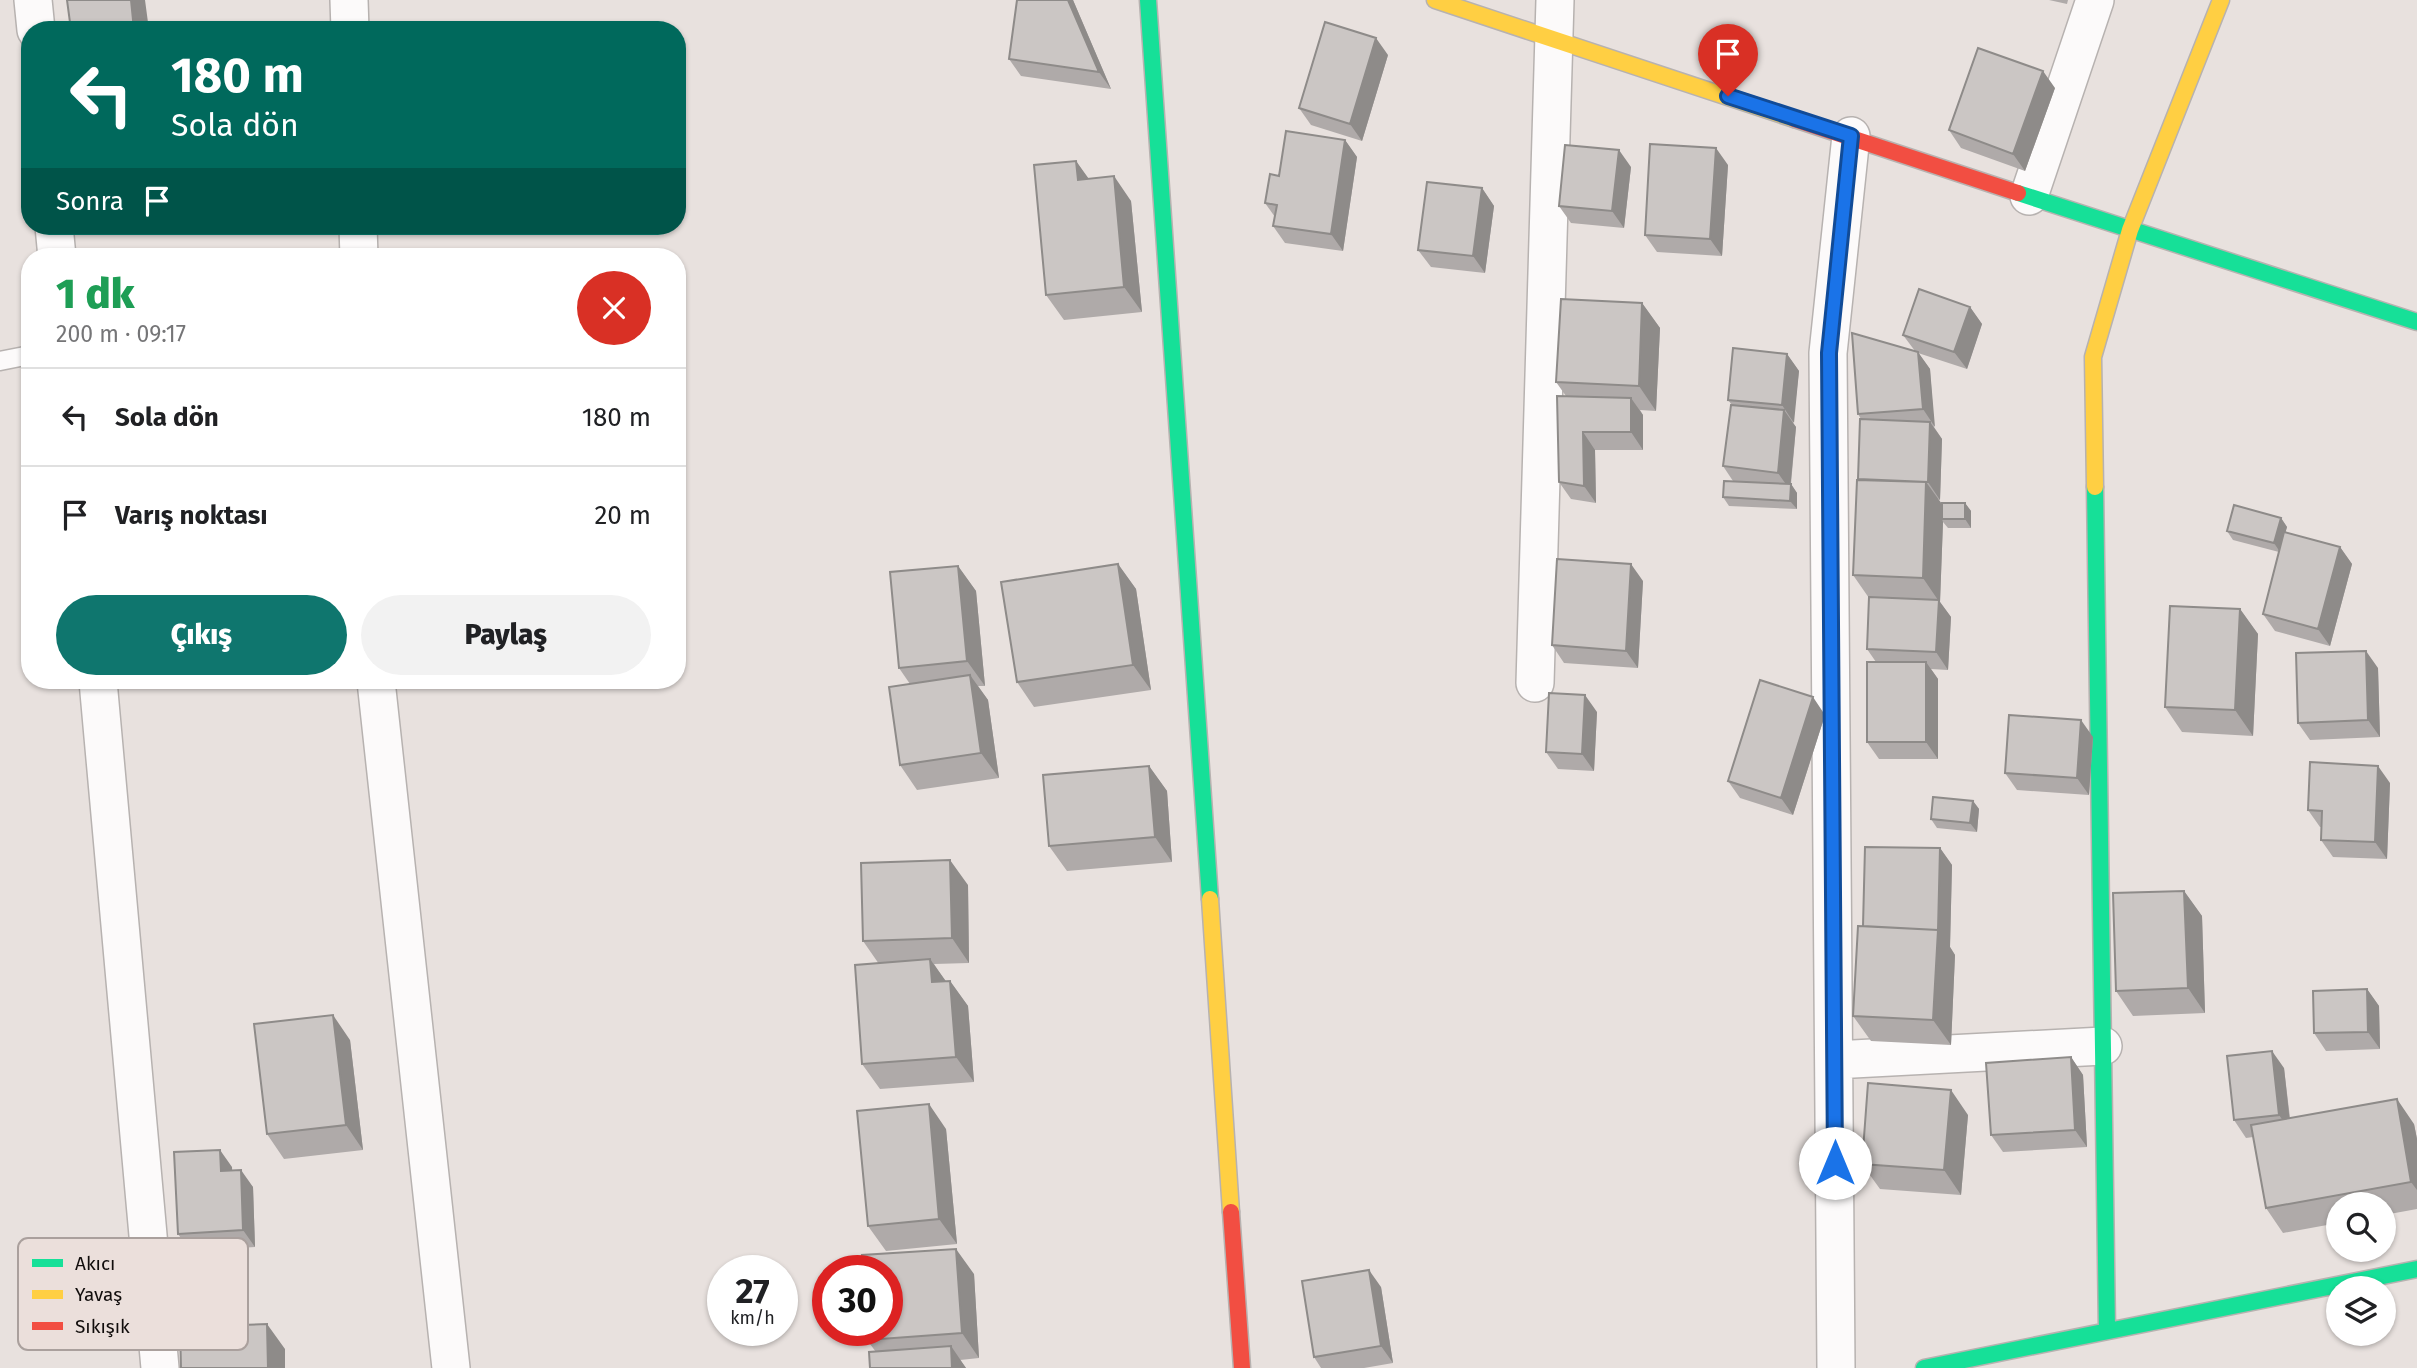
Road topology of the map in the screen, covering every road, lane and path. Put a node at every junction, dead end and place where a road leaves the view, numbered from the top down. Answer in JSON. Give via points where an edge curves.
{"nodes":[{"id":1,"x":33,"y":0,"type":"edge"},
{"id":2,"x":349,"y":0,"type":"edge"},
{"id":3,"x":1148,"y":0,"type":"edge"},
{"id":4,"x":1435,"y":0,"type":"edge"},
{"id":5,"x":1555,"y":0,"type":"edge"},
{"id":6,"x":2095,"y":0,"type":"edge"},
{"id":7,"x":2221,"y":0,"type":"edge"},
{"id":8,"x":35,"y":21,"type":"edge"},
{"id":9,"x":350,"y":21,"type":"edge"},
{"id":10,"x":1555,"y":39,"type":"junction"},
{"id":11,"x":1851,"y":136,"type":"junction"},
{"id":12,"x":2029,"y":197,"type":"junction"},
{"id":13,"x":2130,"y":230,"type":"junction"},
{"id":14,"x":2417,"y":322,"type":"edge"},
{"id":15,"x":21,"y":357,"type":"edge"},
{"id":16,"x":0,"y":361,"type":"edge"},
{"id":17,"x":1535,"y":683,"type":"dead end"},
{"id":18,"x":98,"y":689,"type":"edge"},
{"id":19,"x":377,"y":689,"type":"edge"},
{"id":20,"x":2103,"y":1046,"type":"junction"},
{"id":21,"x":1834,"y":1060,"type":"junction"},
{"id":22,"x":148,"y":1238,"type":"edge"},
{"id":23,"x":2417,"y":1269,"type":"edge"},
{"id":24,"x":2107,"y":1331,"type":"junction"},
{"id":25,"x":158,"y":1350,"type":"edge"},
{"id":26,"x":160,"y":1368,"type":"edge"},
{"id":27,"x":451,"y":1368,"type":"edge"},
{"id":28,"x":1242,"y":1368,"type":"edge"},
{"id":29,"x":1836,"y":1368,"type":"edge"},
{"id":30,"x":1924,"y":1368,"type":"edge"}],
"edges":[{"from":1,"to":8,"type":"street"},
{"from":2,"to":9,"type":"street"},
{"from":3,"to":28,"type":"street"},
{"from":4,"to":10,"type":"street"},
{"from":5,"to":10,"type":"street"},
{"from":6,"to":12,"type":"street"},
{"from":7,"to":13,"type":"street"},
{"from":10,"to":11,"type":"street"},
{"from":10,"to":17,"type":"street"},
{"from":11,"to":12,"type":"street"},
{"from":11,"to":21,"type":"street","via":[[1829,353]]},
{"from":12,"to":13,"type":"street"},
{"from":13,"to":14,"type":"street"},
{"from":13,"to":20,"type":"street","via":[[2093,357]]},
{"from":15,"to":16,"type":"lane"},
{"from":18,"to":22,"type":"street"},
{"from":19,"to":27,"type":"street"},
{"from":20,"to":21,"type":"street"},
{"from":20,"to":24,"type":"street"},
{"from":21,"to":29,"type":"street"},
{"from":23,"to":24,"type":"street"},
{"from":24,"to":30,"type":"street"},
{"from":25,"to":26,"type":"street"}]}
